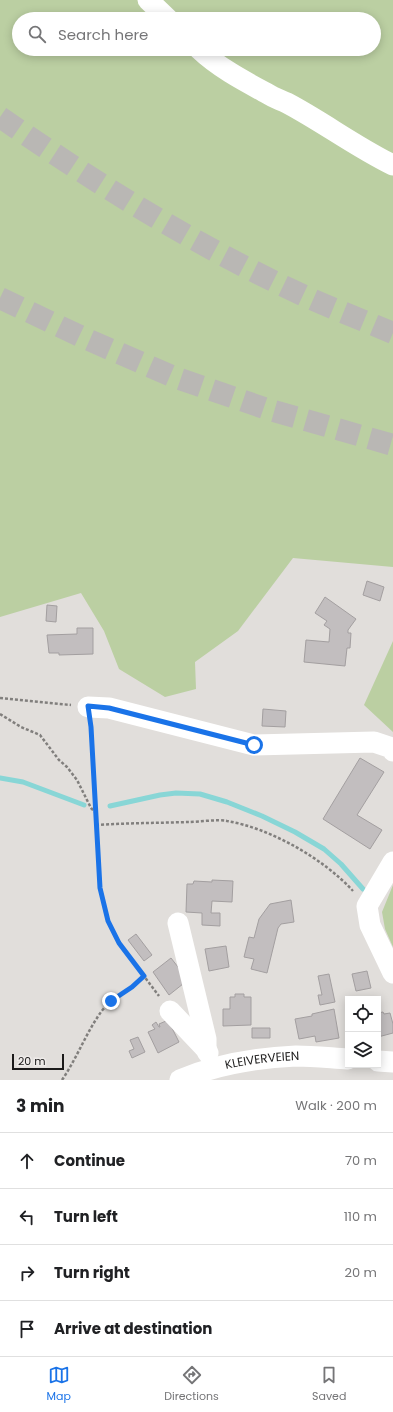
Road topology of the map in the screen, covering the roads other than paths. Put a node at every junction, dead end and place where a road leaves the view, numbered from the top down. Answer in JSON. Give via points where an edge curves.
{"nodes":[{"id":1,"x":148,"y":0,"type":"edge"},
{"id":2,"x":161,"y":12,"type":"edge"},
{"id":3,"x":207,"y":56,"type":"edge"},
{"id":4,"x":393,"y":165,"type":"edge"},
{"id":5,"x":88,"y":706,"type":"road end"},
{"id":6,"x":393,"y":751,"type":"edge"},
{"id":7,"x":393,"y":862,"type":"edge"},
{"id":8,"x":178,"y":923,"type":"dead end"},
{"id":9,"x":393,"y":973,"type":"edge"},
{"id":10,"x":170,"y":1011,"type":"road end"},
{"id":11,"x":206,"y":1049,"type":"junction"},
{"id":12,"x":345,"y":1059,"type":"edge"},
{"id":13,"x":381,"y":1061,"type":"edge"},
{"id":14,"x":393,"y":1062,"type":"edge"},
{"id":15,"x":216,"y":1068,"type":"junction"},
{"id":16,"x":180,"y":1080,"type":"edge"}],
"edges":[{"from":1,"to":2,"type":"street"},
{"from":3,"to":4,"type":"street","via":[[269,95]]},
{"from":5,"to":6,"type":"street","via":[[109,708],[254,745],[374,742],[392,748]]},
{"from":7,"to":9,"type":"street","via":[[367,906],[370,925]]},
{"from":8,"to":11,"type":"street"},
{"from":10,"to":11,"type":"street"},
{"from":11,"to":15,"type":"street"},
{"from":12,"to":15,"type":"street","name":"KLEIVERVEIEN","via":[[297,1056],[246,1060]]},
{"from":13,"to":14,"type":"street"},
{"from":15,"to":16,"type":"street","name":"KLEIVERVEIEN"}]}
